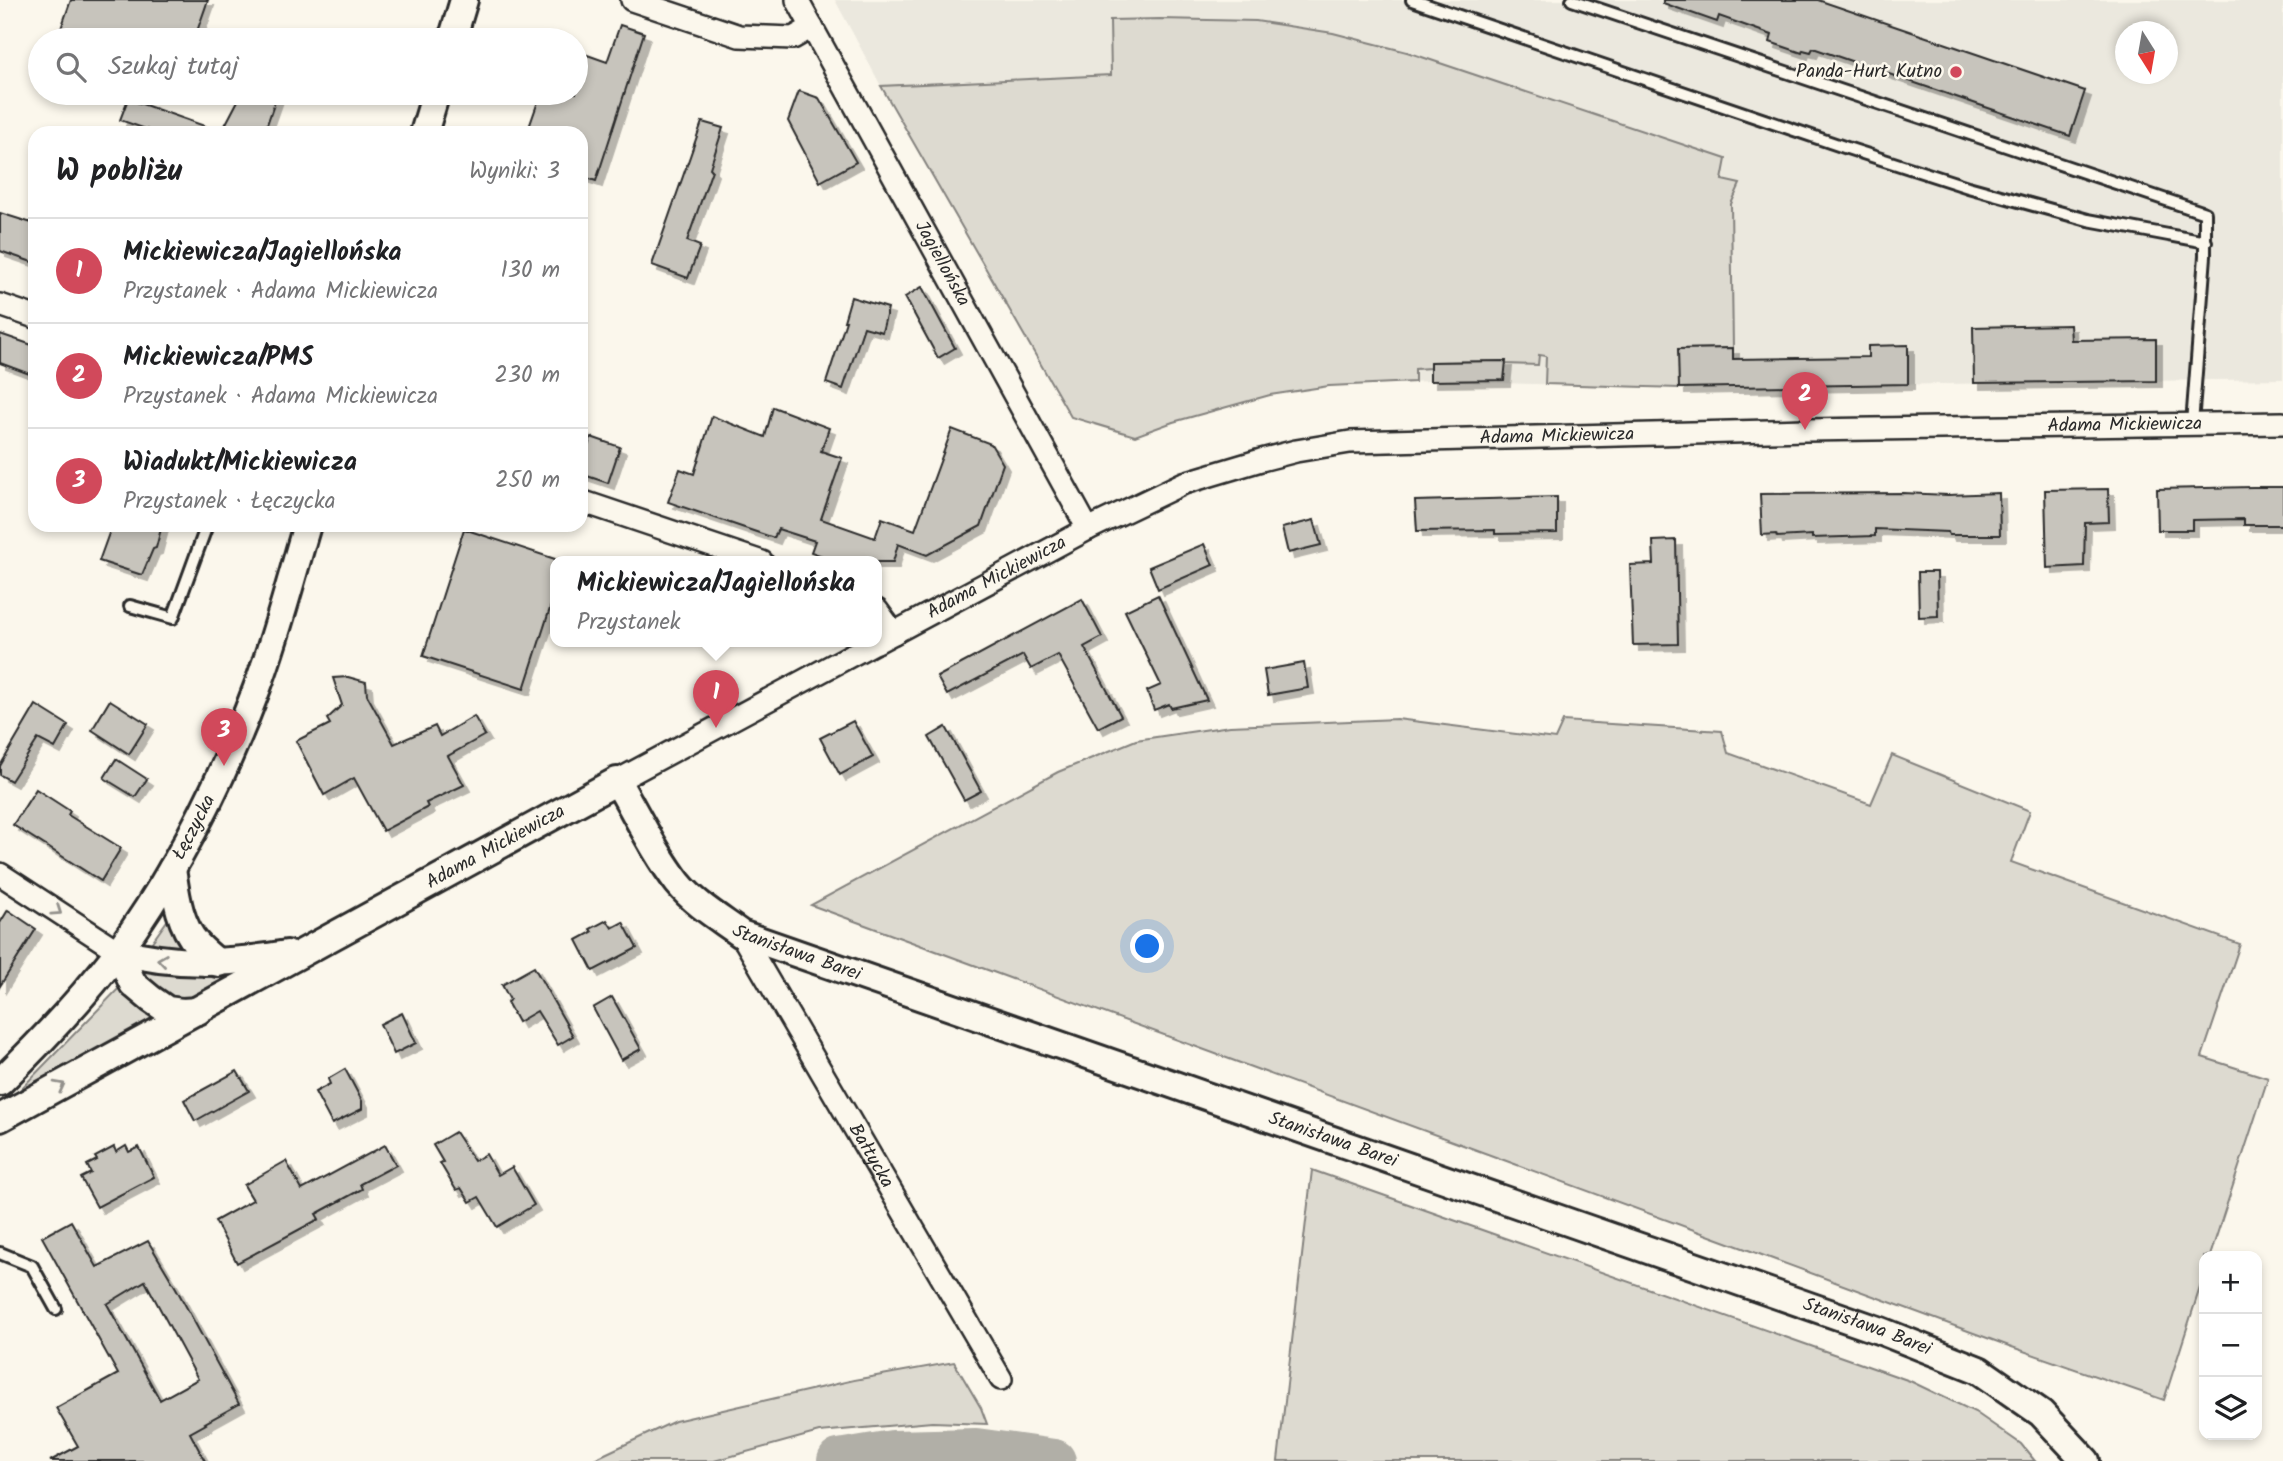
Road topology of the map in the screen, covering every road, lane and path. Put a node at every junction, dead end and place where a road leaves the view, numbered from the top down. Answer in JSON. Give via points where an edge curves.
{"nodes":[{"id":1,"x":464,"y":0,"type":"edge"},
{"id":2,"x":632,"y":0,"type":"edge"},
{"id":3,"x":797,"y":0,"type":"edge"},
{"id":4,"x":1412,"y":0,"type":"edge"},
{"id":5,"x":1572,"y":0,"type":"edge"},
{"id":6,"x":812,"y":27,"type":"junction"},
{"id":7,"x":456,"y":28,"type":"edge"},
{"id":8,"x":433,"y":105,"type":"edge"},
{"id":9,"x":427,"y":126,"type":"edge"},
{"id":10,"x":2206,"y":242,"type":"junction"},
{"id":11,"x":0,"y":306,"type":"edge"},
{"id":12,"x":28,"y":315,"type":"edge"},
{"id":13,"x":2283,"y":423,"type":"edge"},
{"id":14,"x":2192,"y":424,"type":"junction"},
{"id":15,"x":588,"y":503,"type":"edge"},
{"id":16,"x":1088,"y":529,"type":"junction"},
{"id":17,"x":204,"y":532,"type":"edge"},
{"id":18,"x":305,"y":532,"type":"edge"},
{"id":19,"x":744,"y":556,"type":"edge"},
{"id":20,"x":130,"y":606,"type":"dead end"},
{"id":21,"x":882,"y":639,"type":"edge"},
{"id":22,"x":847,"y":649,"type":"edge"},
{"id":23,"x":617,"y":781,"type":"junction"},
{"id":24,"x":172,"y":869,"type":"junction"},
{"id":25,"x":0,"y":874,"type":"edge"},
{"id":26,"x":741,"y":934,"type":"junction"},
{"id":27,"x":118,"y":951,"type":"junction"},
{"id":28,"x":302,"y":952,"type":"junction"},
{"id":29,"x":218,"y":963,"type":"junction"},
{"id":30,"x":198,"y":1011,"type":"junction"},
{"id":31,"x":0,"y":1082,"type":"edge"},
{"id":32,"x":0,"y":1118,"type":"edge"},
{"id":33,"x":0,"y":1253,"type":"edge"},
{"id":34,"x":56,"y":1309,"type":"dead end"},
{"id":35,"x":1000,"y":1378,"type":"dead end"},
{"id":36,"x":2086,"y":1461,"type":"edge"}],
"edges":[{"from":1,"to":7,"type":"street"},
{"from":2,"to":6,"type":"street","via":[[739,36],[793,38]]},
{"from":3,"to":6,"type":"street","name":"Jagiellońska"},
{"from":4,"to":10,"type":"lane","via":[[1969,187],[2088,220]]},
{"from":5,"to":10,"type":"lane","via":[[2205,213]]},
{"from":6,"to":16,"type":"street","name":"Jagiellońska"},
{"from":8,"to":9,"type":"street"},
{"from":10,"to":14,"type":"lane"},
{"from":11,"to":12,"type":"street"},
{"from":13,"to":14,"type":"street","name":"Adama Mickiewicza"},
{"from":14,"to":16,"type":"street","name":"Adama Mickiewicza","via":[[1350,442],[1284,454],[1184,483]]},
{"from":15,"to":19,"type":"street"},
{"from":16,"to":21,"type":"street","name":"Adama Mickiewicza"},
{"from":17,"to":20,"type":"lane","via":[[173,618]]},
{"from":18,"to":24,"type":"street","name":"Łęczycka","via":[[245,718]]},
{"from":22,"to":23,"type":"street","name":"Adama Mickiewicza"},
{"from":23,"to":26,"type":"street","name":"Stanisława Barei","via":[[679,884]]},
{"from":23,"to":28,"type":"street","name":"Adama Mickiewicza"},
{"from":24,"to":27,"type":"street","name":"Łęczycka"},
{"from":24,"to":29,"type":"street","via":[[184,924],[196,944]]},
{"from":25,"to":27,"type":"street","one_way":true},
{"from":26,"to":35,"type":"street","name":"Bałtycka"},
{"from":26,"to":36,"type":"street","name":"Stanisława Barei","via":[[1881,1331],[1979,1370],[2042,1413]]},
{"from":29,"to":27,"type":"street","name":"Adama Mickiewicza","one_way":true,"via":[[179,962]]},
{"from":27,"to":30,"type":"street","via":[[133,984],[151,999],[167,1010]]},
{"from":27,"to":31,"type":"street","name":"Łęczycka","via":[[52,1031]]},
{"from":28,"to":29,"type":"street","name":"Adama Mickiewicza"},
{"from":28,"to":30,"type":"street","name":"Adama Mickiewicza"},
{"from":32,"to":30,"type":"street","name":"Adama Mickiewicza","one_way":true},
{"from":33,"to":34,"type":"lane","via":[[32,1266]]}]}
